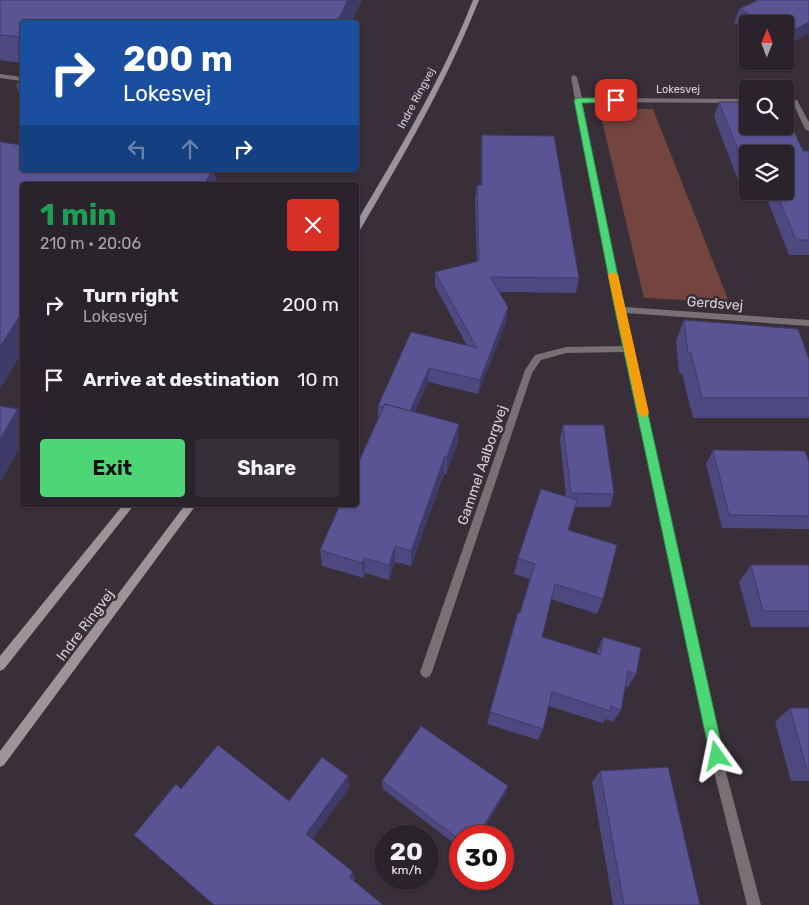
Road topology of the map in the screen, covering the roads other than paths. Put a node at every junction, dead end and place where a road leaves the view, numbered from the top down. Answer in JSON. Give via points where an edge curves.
{"nodes":[{"id":1,"x":476,"y":0,"type":"edge"},
{"id":2,"x":0,"y":76,"type":"edge"},
{"id":3,"x":574,"y":77,"type":"dead end"},
{"id":4,"x":20,"y":79,"type":"edge"},
{"id":5,"x":578,"y":100,"type":"junction"},
{"id":6,"x":739,"y":101,"type":"edge"},
{"id":7,"x":794,"y":101,"type":"edge"},
{"id":8,"x":809,"y":129,"type":"edge"},
{"id":9,"x":372,"y":204,"type":"junction"},
{"id":10,"x":359,"y":219,"type":"edge"},
{"id":11,"x":359,"y":225,"type":"edge"},
{"id":12,"x":620,"y":310,"type":"junction"},
{"id":13,"x":809,"y":323,"type":"edge"},
{"id":14,"x":630,"y":349,"type":"junction"},
{"id":15,"x":127,"y":507,"type":"edge"},
{"id":16,"x":190,"y":507,"type":"edge"},
{"id":17,"x":0,"y":665,"type":"edge"},
{"id":18,"x":426,"y":672,"type":"dead end"},
{"id":19,"x":0,"y":761,"type":"edge"},
{"id":20,"x":754,"y":905,"type":"edge"}],
"edges":[{"from":1,"to":9,"type":"street","name":"Indre Ringvej","via":[[462,39],[424,116]]},
{"from":2,"to":4,"type":"street"},
{"from":3,"to":5,"type":"street"},
{"from":5,"to":6,"type":"street","name":"Lokesvej"},
{"from":5,"to":12,"type":"street"},
{"from":7,"to":8,"type":"street"},
{"from":9,"to":10,"type":"street","name":"Indre Ringvej"},
{"from":9,"to":11,"type":"street","name":"Indre Ringvej"},
{"from":12,"to":13,"type":"street","name":"Gerdsvej"},
{"from":12,"to":14,"type":"street"},
{"from":14,"to":18,"type":"street","name":"Gammel Aalborgvej","via":[[566,350],[538,357],[528,372]]},
{"from":14,"to":20,"type":"street","via":[[721,776]]},
{"from":15,"to":17,"type":"street"},
{"from":16,"to":19,"type":"street","name":"Indre Ringvej"}]}
